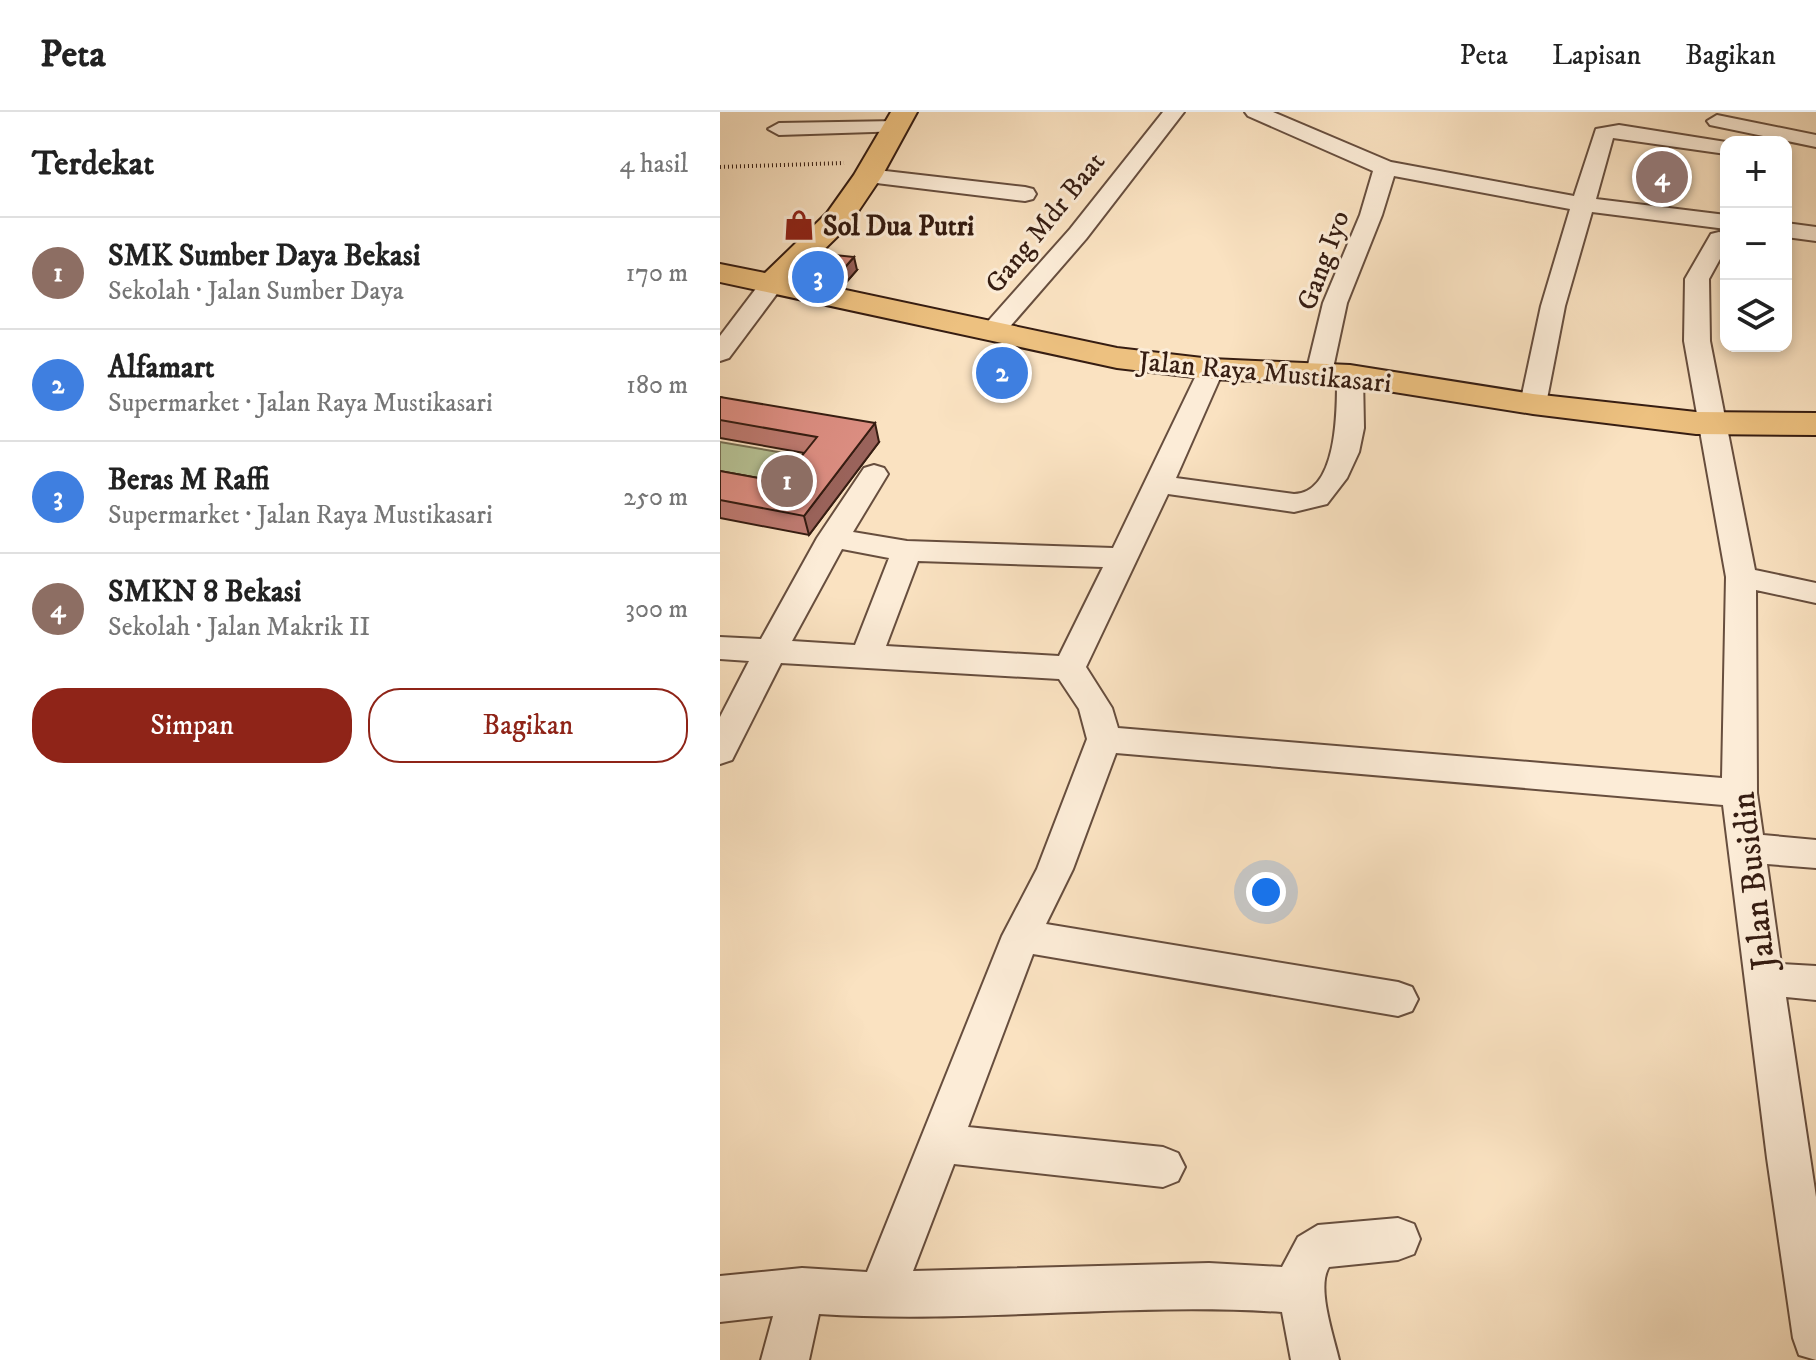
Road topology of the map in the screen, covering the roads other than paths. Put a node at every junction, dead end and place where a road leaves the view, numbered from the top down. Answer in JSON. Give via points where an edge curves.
{"nodes":[{"id":1,"x":1174,"y":112,"type":"edge"},
{"id":2,"x":1255,"y":112,"type":"edge"},
{"id":3,"x":900,"y":119,"type":"edge"},
{"id":4,"x":1717,"y":121,"type":"dead end"},
{"id":5,"x":779,"y":129,"type":"dead end"},
{"id":6,"x":1816,"y":141,"type":"edge"},
{"id":7,"x":1720,"y":147,"type":"edge"},
{"id":8,"x":1385,"y":168,"type":"junction"},
{"id":9,"x":870,"y":170,"type":"junction"},
{"id":10,"x":1025,"y":194,"type":"dead end"},
{"id":11,"x":1583,"y":204,"type":"junction"},
{"id":12,"x":1720,"y":229,"type":"edge"},
{"id":13,"x":1792,"y":231,"type":"edge"},
{"id":14,"x":1816,"y":234,"type":"edge"},
{"id":15,"x":1720,"y":236,"type":"edge"},
{"id":16,"x":720,"y":273,"type":"edge"},
{"id":17,"x":773,"y":283,"type":"junction"},
{"id":18,"x":991,"y":333,"type":"junction"},
{"id":19,"x":720,"y":353,"type":"edge"},
{"id":20,"x":1211,"y":369,"type":"junction"},
{"id":21,"x":1334,"y":374,"type":"junction"},
{"id":22,"x":1533,"y":404,"type":"junction"},
{"id":23,"x":1715,"y":422,"type":"junction"},
{"id":24,"x":1816,"y":424,"type":"edge"},
{"id":25,"x":874,"y":474,"type":"dead end"},
{"id":26,"x":1159,"y":484,"type":"junction"},
{"id":27,"x":832,"y":538,"type":"junction"},
{"id":28,"x":907,"y":551,"type":"junction"},
{"id":29,"x":1123,"y":558,"type":"junction"},
{"id":30,"x":1741,"y":577,"type":"junction"},
{"id":31,"x":1816,"y":593,"type":"edge"},
{"id":32,"x":720,"y":648,"type":"edge"},
{"id":33,"x":768,"y":652,"type":"junction"},
{"id":34,"x":866,"y":657,"type":"junction"},
{"id":35,"x":1069,"y":668,"type":"junction"},
{"id":36,"x":1104,"y":739,"type":"junction"},
{"id":37,"x":720,"y":751,"type":"edge"},
{"id":38,"x":1739,"y":793,"type":"junction"},
{"id":39,"x":1746,"y":848,"type":"junction"},
{"id":40,"x":1816,"y":854,"type":"edge"},
{"id":41,"x":1021,"y":936,"type":"junction"},
{"id":42,"x":1764,"y":979,"type":"junction"},
{"id":43,"x":1816,"y":983,"type":"edge"},
{"id":44,"x":1398,"y":999,"type":"dead end"},
{"id":45,"x":939,"y":1143,"type":"junction"},
{"id":46,"x":1802,"y":1158,"type":"edge"},
{"id":47,"x":1163,"y":1167,"type":"dead end"},
{"id":48,"x":1398,"y":1239,"type":"dead end"},
{"id":49,"x":802,"y":1290,"type":"junction"},
{"id":50,"x":1301,"y":1291,"type":"junction"},
{"id":51,"x":881,"y":1295,"type":"junction"},
{"id":52,"x":720,"y":1299,"type":"edge"},
{"id":53,"x":1816,"y":1338,"type":"edge"},
{"id":54,"x":785,"y":1360,"type":"edge"},
{"id":55,"x":1315,"y":1360,"type":"edge"}],
"edges":[{"from":1,"to":18,"type":"street","name":"Gang Mdr Baat"},
{"from":2,"to":8,"type":"street"},
{"from":3,"to":5,"type":"street"},
{"from":3,"to":9,"type":"main road"},
{"from":4,"to":6,"type":"street"},
{"from":7,"to":11,"type":"street","via":[[1608,132]]},
{"from":8,"to":11,"type":"street"},
{"from":8,"to":21,"type":"street","name":"Gang Iyo","via":[[1335,303]]},
{"from":9,"to":10,"type":"street"},
{"from":9,"to":17,"type":"main road","via":[[838,219]]},
{"from":11,"to":12,"type":"street"},
{"from":11,"to":22,"type":"street","via":[[1553,306]]},
{"from":13,"to":14,"type":"street"},
{"from":15,"to":23,"type":"street","name":"Jalan Busidin","via":[[1697,279],[1697,341]]},
{"from":16,"to":17,"type":"main road","name":"Jalan Raya Mustikasari"},
{"from":17,"to":18,"type":"main road","name":"Jalan Raya Mustikasari"},
{"from":17,"to":19,"type":"street"},
{"from":18,"to":20,"type":"main road","name":"Jalan Raya Mustikasari","via":[[1117,358]]},
{"from":20,"to":21,"type":"main road","name":"Jalan Raya Mustikasari"},
{"from":20,"to":26,"type":"street"},
{"from":21,"to":22,"type":"main road","name":"Jalan Raya Mustikasari"},
{"from":21,"to":26,"type":"street","name":"Gang Iyo","via":[[1349,448],[1315,500],[1294,503]]},
{"from":22,"to":23,"type":"main road","name":"Jalan Raya Mustikasari"},
{"from":23,"to":24,"type":"main road","name":"Jalan Raya Mustikasari"},
{"from":23,"to":30,"type":"street","name":"Jalan Busidin"},
{"from":25,"to":27,"type":"street"},
{"from":26,"to":29,"type":"street"},
{"from":27,"to":28,"type":"street"},
{"from":27,"to":33,"type":"street"},
{"from":28,"to":29,"type":"street"},
{"from":28,"to":34,"type":"street"},
{"from":29,"to":35,"type":"street"},
{"from":30,"to":31,"type":"street"},
{"from":30,"to":38,"type":"street","name":"Jalan Busidin"},
{"from":32,"to":33,"type":"street"},
{"from":33,"to":34,"type":"street"},
{"from":33,"to":37,"type":"street"},
{"from":34,"to":35,"type":"street"},
{"from":35,"to":36,"type":"street","via":[[1095,708]]},
{"from":36,"to":38,"type":"street"},
{"from":36,"to":41,"type":"street","via":[[1055,869]]},
{"from":38,"to":39,"type":"street","name":"Jalan Busidin"},
{"from":39,"to":40,"type":"street"},
{"from":39,"to":42,"type":"street","name":"Jalan Busidin"},
{"from":41,"to":44,"type":"street"},
{"from":41,"to":45,"type":"street"},
{"from":42,"to":43,"type":"street"},
{"from":42,"to":46,"type":"street","name":"Jalan Busidin"},
{"from":45,"to":47,"type":"street"},
{"from":45,"to":51,"type":"street"},
{"from":46,"to":53,"type":"street","name":"Jalan Busidin"},
{"from":48,"to":50,"type":"street","via":[[1318,1247],[1305,1264]]},
{"from":49,"to":51,"type":"street"},
{"from":49,"to":52,"type":"street"},
{"from":49,"to":54,"type":"street"},
{"from":50,"to":51,"type":"street","via":[[1209,1285]]},
{"from":50,"to":55,"type":"street"}]}
